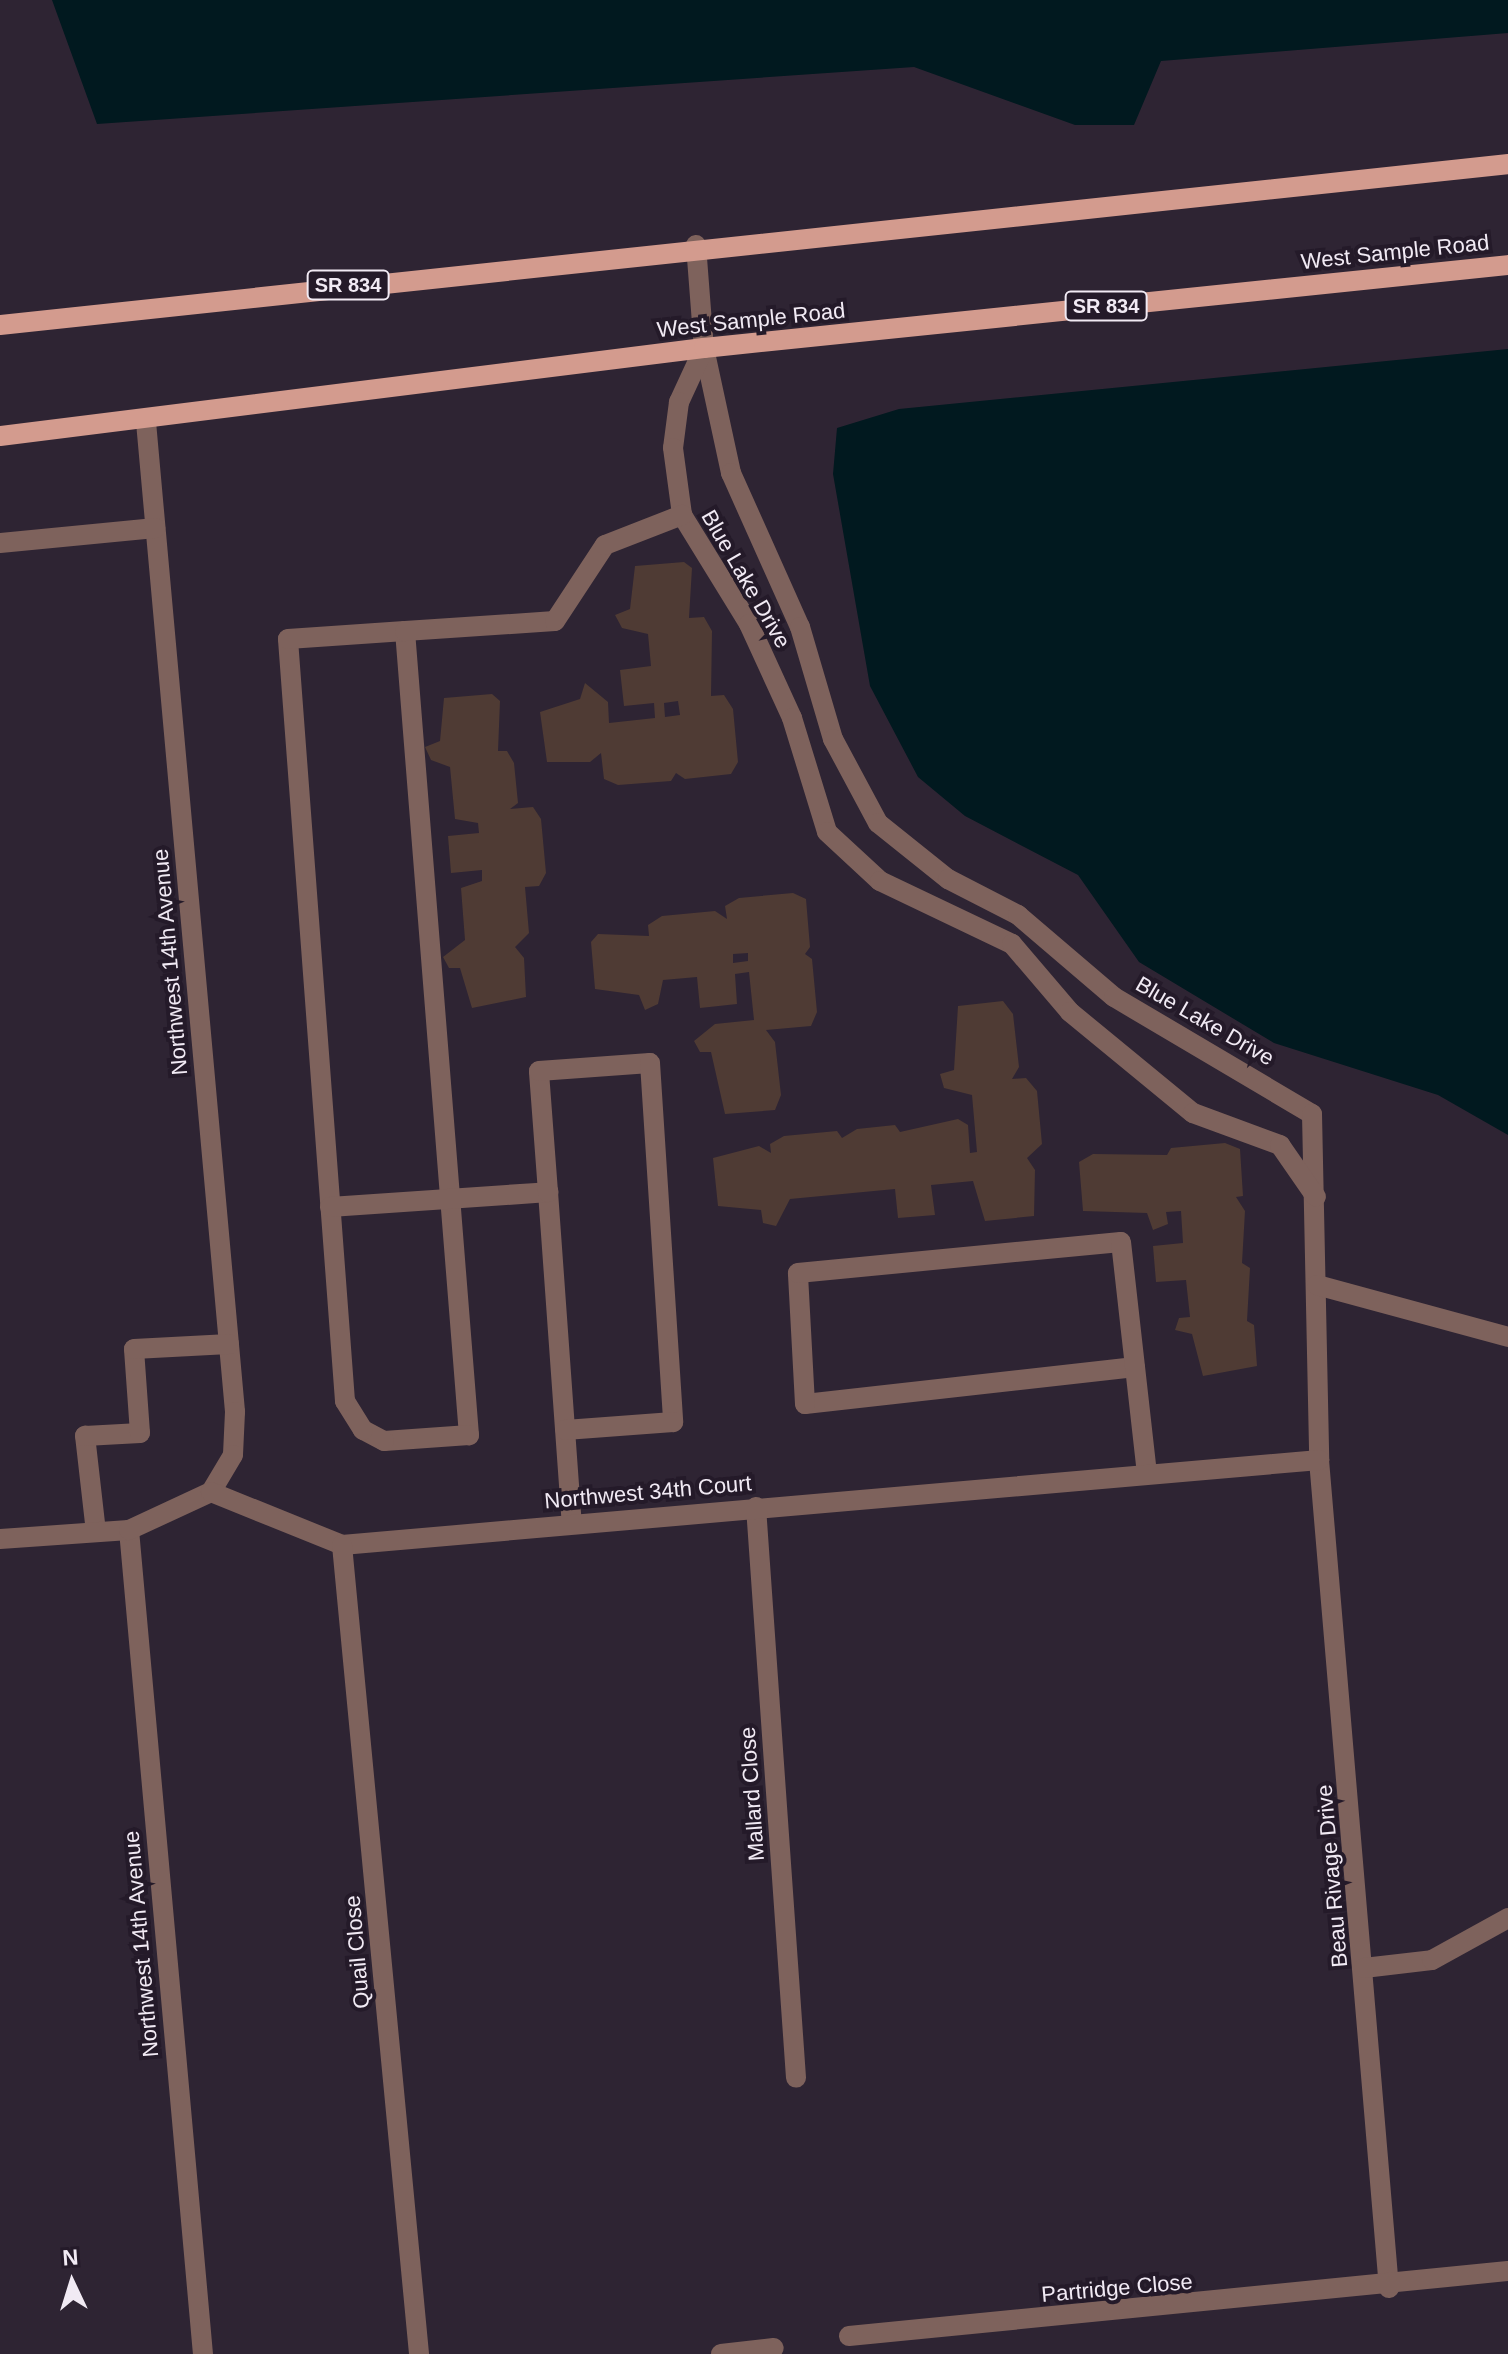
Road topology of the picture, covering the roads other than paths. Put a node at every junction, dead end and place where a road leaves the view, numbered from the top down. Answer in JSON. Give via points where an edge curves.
{"nodes":[{"id":1,"x":1508,"y":164,"type":"edge"},
{"id":2,"x":696,"y":245,"type":"junction"},
{"id":3,"x":1508,"y":265,"type":"edge"},
{"id":4,"x":0,"y":325,"type":"edge"},
{"id":5,"x":704,"y":348,"type":"junction"},
{"id":6,"x":146,"y":422,"type":"junction"},
{"id":7,"x":0,"y":436,"type":"edge"},
{"id":8,"x":682,"y":515,"type":"junction"},
{"id":9,"x":155,"y":528,"type":"junction"},
{"id":10,"x":0,"y":543,"type":"edge"},
{"id":11,"x":405,"y":631,"type":"junction"},
{"id":12,"x":548,"y":1192,"type":"junction"},
{"id":13,"x":1316,"y":1197,"type":"junction"},
{"id":14,"x":451,"y":1199,"type":"junction"},
{"id":15,"x":330,"y":1207,"type":"junction"},
{"id":16,"x":1317,"y":1285,"type":"junction"},
{"id":17,"x":1508,"y":1337,"type":"edge"},
{"id":18,"x":229,"y":1344,"type":"junction"},
{"id":19,"x":1135,"y":1367,"type":"junction"},
{"id":20,"x":565,"y":1430,"type":"junction"},
{"id":21,"x":1319,"y":1460,"type":"junction"},
{"id":22,"x":1147,"y":1474,"type":"junction"},
{"id":23,"x":211,"y":1492,"type":"junction"},
{"id":24,"x":756,"y":1507,"type":"junction"},
{"id":25,"x":572,"y":1523,"type":"junction"},
{"id":26,"x":129,"y":1530,"type":"junction"},
{"id":27,"x":96,"y":1532,"type":"junction"},
{"id":28,"x":0,"y":1539,"type":"edge"},
{"id":29,"x":342,"y":1545,"type":"junction"},
{"id":30,"x":1508,"y":1918,"type":"edge"},
{"id":31,"x":1364,"y":1968,"type":"junction"},
{"id":32,"x":796,"y":2078,"type":"dead end"},
{"id":33,"x":1508,"y":2271,"type":"edge"},
{"id":34,"x":1389,"y":2288,"type":"junction"},
{"id":35,"x":849,"y":2336,"type":"dead end"},
{"id":36,"x":774,"y":2348,"type":"dead end"},
{"id":37,"x":203,"y":2354,"type":"edge"},
{"id":38,"x":419,"y":2354,"type":"edge"},
{"id":39,"x":721,"y":2354,"type":"edge"}],
"edges":[{"from":1,"to":2,"type":"main road","number":"SR 834"},
{"from":2,"to":4,"type":"main road","number":"SR 834"},
{"from":2,"to":5,"type":"street","name":"Blue Lake Drive"},
{"from":3,"to":5,"type":"main road","name":"West Sample Road","number":"SR 834"},
{"from":5,"to":6,"type":"main road","name":"West Sample Road","number":"SR 834"},
{"from":5,"to":8,"type":"street","name":"Blue Lake Drive","via":[[679,402],[673,448]]},
{"from":5,"to":13,"type":"street","name":"Blue Lake Drive","via":[[731,473],[800,627],[833,739],[878,823],[948,879],[1018,915],[1114,997],[1312,1114]]},
{"from":6,"to":7,"type":"main road","name":"West Sample Road","number":"SR 834"},
{"from":6,"to":9,"type":"street","name":"Northwest 14th Avenue"},
{"from":8,"to":11,"type":"street","via":[[605,545],[555,621]]},
{"from":8,"to":13,"type":"street","name":"Blue Lake Drive","via":[[762,651],[792,718],[827,832],[880,881],[1012,944],[1070,1012],[1193,1113],[1280,1145]]},
{"from":9,"to":10,"type":"street"},
{"from":9,"to":18,"type":"street","name":"Northwest 14th Avenue"},
{"from":11,"to":14,"type":"street"},
{"from":11,"to":15,"type":"street","via":[[288,639]]},
{"from":12,"to":14,"type":"street"},
{"from":12,"to":20,"type":"street"},
{"from":12,"to":20,"type":"street","via":[[539,1071],[650,1063],[673,1422]]},
{"from":13,"to":16,"type":"street","name":"Blue Lake Drive"},
{"from":14,"to":15,"type":"street"},
{"from":14,"to":15,"type":"street","via":[[469,1435],[384,1441],[363,1430],[345,1401]]},
{"from":16,"to":17,"type":"street"},
{"from":16,"to":21,"type":"street","name":"Blue Lake Drive"},
{"from":18,"to":23,"type":"street","name":"Northwest 14th Avenue","via":[[233,1455]]},
{"from":18,"to":27,"type":"street","via":[[134,1349],[140,1433],[85,1436]]},
{"from":19,"to":19,"type":"street","via":[[1121,1242],[798,1273],[805,1404]]},
{"from":19,"to":22,"type":"street"},
{"from":20,"to":25,"type":"street"},
{"from":21,"to":22,"type":"street","name":"Northwest 34th Court"},
{"from":21,"to":31,"type":"street","name":"Beau Rivage Drive"},
{"from":22,"to":24,"type":"street","name":"Northwest 34th Court"},
{"from":23,"to":26,"type":"street"},
{"from":23,"to":29,"type":"street","name":"Northwest 34th Court"},
{"from":24,"to":25,"type":"street","name":"Northwest 34th Court"},
{"from":24,"to":32,"type":"street","name":"Mallard Close"},
{"from":25,"to":29,"type":"street","name":"Northwest 34th Court"},
{"from":26,"to":27,"type":"street"},
{"from":26,"to":37,"type":"street","name":"Northwest 14th Avenue"},
{"from":27,"to":28,"type":"street"},
{"from":29,"to":38,"type":"street","name":"Quail Close"},
{"from":30,"to":31,"type":"street","via":[[1432,1960]]},
{"from":31,"to":34,"type":"street","name":"Beau Rivage Drive"},
{"from":33,"to":34,"type":"street","name":"Partridge Close"},
{"from":34,"to":35,"type":"street","name":"Partridge Close"},
{"from":36,"to":39,"type":"street"}]}
